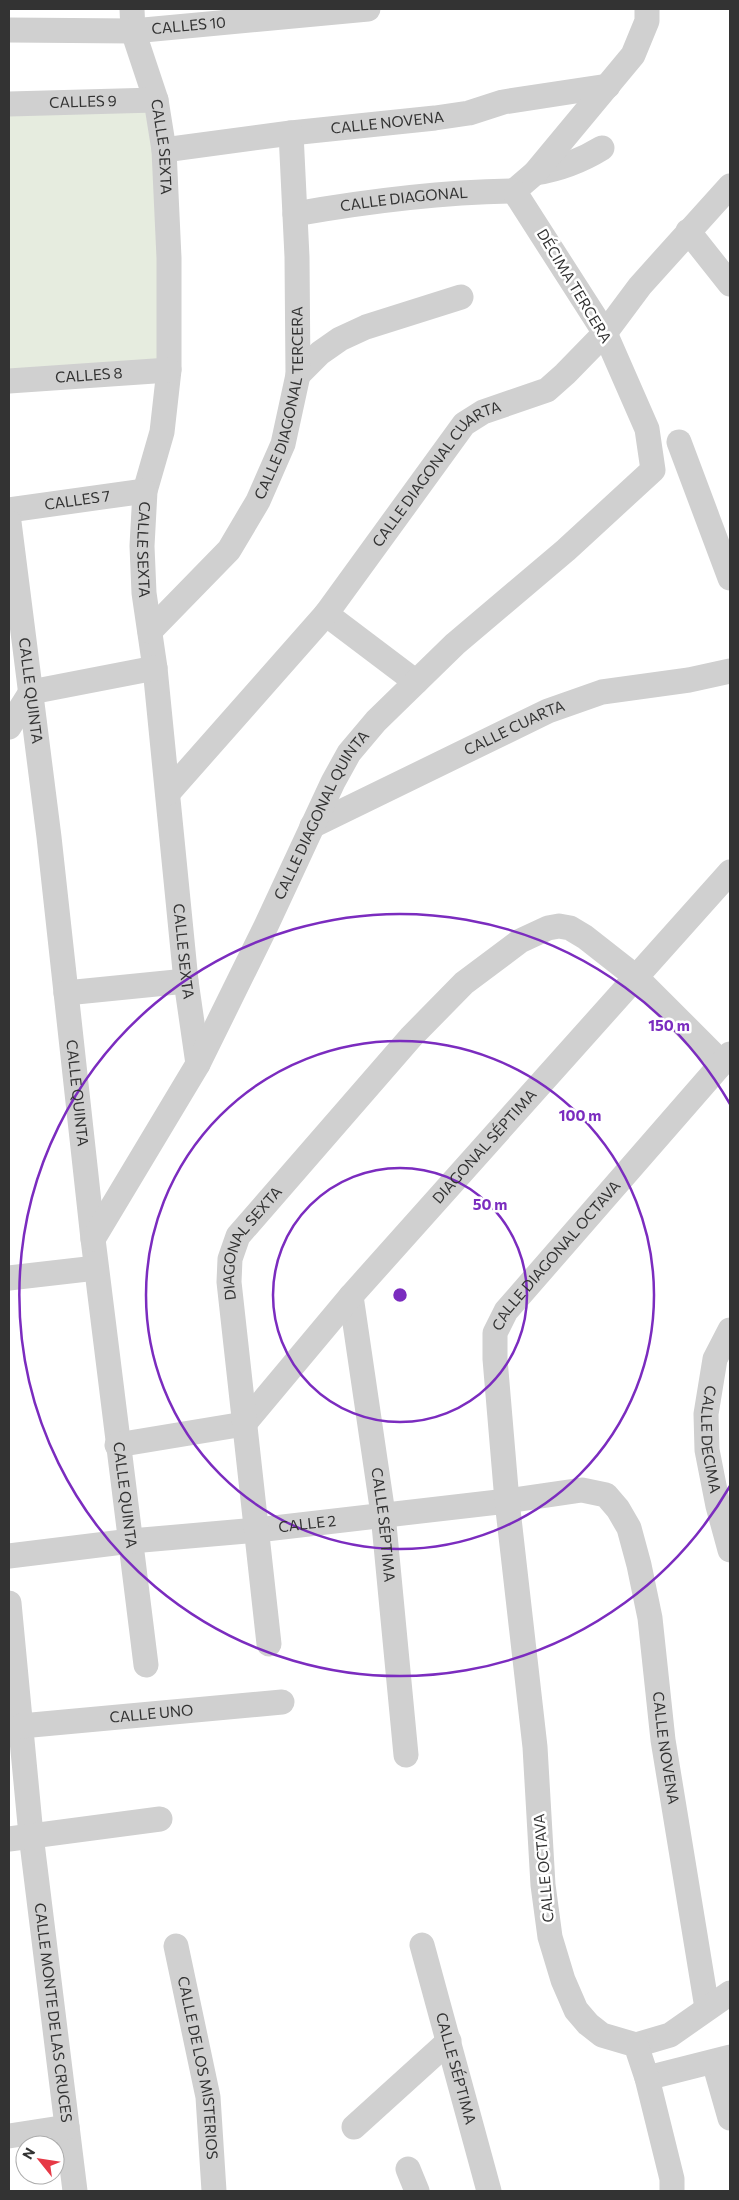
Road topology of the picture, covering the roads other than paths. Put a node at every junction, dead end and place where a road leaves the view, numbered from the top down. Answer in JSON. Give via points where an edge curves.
{"nodes":[{"id":1,"x":368,"y":9,"type":"edge"},
{"id":2,"x":646,"y":9,"type":"edge"},
{"id":3,"x":132,"y":20,"type":"edge"},
{"id":4,"x":9,"y":30,"type":"edge"},
{"id":5,"x":608,"y":86,"type":"junction"},
{"id":6,"x":156,"y":100,"type":"junction"},
{"id":7,"x":9,"y":104,"type":"edge"},
{"id":8,"x":291,"y":133,"type":"junction"},
{"id":9,"x":602,"y":148,"type":"dead end"},
{"id":10,"x":164,"y":150,"type":"junction"},
{"id":11,"x":535,"y":174,"type":"junction"},
{"id":12,"x":730,"y":186,"type":"edge"},
{"id":13,"x":514,"y":191,"type":"junction"},
{"id":14,"x":295,"y":214,"type":"junction"},
{"id":15,"x":688,"y":232,"type":"junction"},
{"id":16,"x":730,"y":284,"type":"edge"},
{"id":17,"x":461,"y":297,"type":"dead end"},
{"id":18,"x":605,"y":333,"type":"junction"},
{"id":19,"x":169,"y":370,"type":"junction"},
{"id":20,"x":298,"y":375,"type":"junction"},
{"id":21,"x":9,"y":381,"type":"edge"},
{"id":22,"x":679,"y":442,"type":"dead end"},
{"id":23,"x":653,"y":470,"type":"joint"},
{"id":24,"x":145,"y":491,"type":"junction"},
{"id":25,"x":9,"y":510,"type":"edge"},
{"id":26,"x":9,"y":522,"type":"edge"},
{"id":27,"x":730,"y":578,"type":"edge"},
{"id":28,"x":326,"y":614,"type":"junction"},
{"id":29,"x":150,"y":631,"type":"junction"},
{"id":30,"x":154,"y":668,"type":"junction"},
{"id":31,"x":730,"y":671,"type":"edge"},
{"id":32,"x":416,"y":682,"type":"junction"},
{"id":33,"x":32,"y":692,"type":"junction"},
{"id":34,"x":9,"y":727,"type":"edge"},
{"id":35,"x":168,"y":793,"type":"junction"},
{"id":36,"x":312,"y":826,"type":"junction"},
{"id":37,"x":730,"y":872,"type":"edge"},
{"id":38,"x":636,"y":977,"type":"junction"},
{"id":39,"x":186,"y":981,"type":"junction"},
{"id":40,"x":66,"y":993,"type":"junction"},
{"id":41,"x":726,"y":1058,"type":"edge"},
{"id":42,"x":198,"y":1064,"type":"junction"},
{"id":43,"x":93,"y":1239,"type":"junction"},
{"id":44,"x":96,"y":1268,"type":"junction"},
{"id":45,"x":9,"y":1278,"type":"edge"},
{"id":46,"x":351,"y":1296,"type":"junction"},
{"id":47,"x":730,"y":1330,"type":"edge"},
{"id":48,"x":244,"y":1424,"type":"junction"},
{"id":49,"x":117,"y":1445,"type":"junction"},
{"id":50,"x":606,"y":1495,"type":"joint"},
{"id":51,"x":507,"y":1501,"type":"junction"},
{"id":52,"x":383,"y":1514,"type":"junction"},
{"id":53,"x":257,"y":1530,"type":"junction"},
{"id":54,"x":131,"y":1541,"type":"junction"},
{"id":55,"x":730,"y":1550,"type":"edge"},
{"id":56,"x":9,"y":1556,"type":"edge"},
{"id":57,"x":9,"y":1603,"type":"edge"},
{"id":58,"x":269,"y":1644,"type":"dead end"},
{"id":59,"x":146,"y":1665,"type":"dead end"},
{"id":60,"x":282,"y":1702,"type":"dead end"},
{"id":61,"x":21,"y":1726,"type":"junction"},
{"id":62,"x":406,"y":1755,"type":"dead end"},
{"id":63,"x":160,"y":1819,"type":"dead end"},
{"id":64,"x":20,"y":1837,"type":"edge"},
{"id":65,"x":176,"y":1946,"type":"dead end"},
{"id":66,"x":422,"y":1946,"type":"dead end"},
{"id":67,"x":730,"y":1993,"type":"edge"},
{"id":68,"x":707,"y":2008,"type":"junction"},
{"id":69,"x":449,"y":2042,"type":"junction"},
{"id":70,"x":636,"y":2045,"type":"junction"},
{"id":71,"x":722,"y":2060,"type":"edge"},
{"id":72,"x":647,"y":2078,"type":"junction"},
{"id":73,"x":730,"y":2118,"type":"edge"},
{"id":74,"x":354,"y":2127,"type":"dead end"},
{"id":75,"x":67,"y":2128,"type":"junction"},
{"id":76,"x":9,"y":2136,"type":"edge"},
{"id":77,"x":75,"y":2191,"type":"edge"},
{"id":78,"x":214,"y":2191,"type":"edge"},
{"id":79,"x":489,"y":2191,"type":"edge"},
{"id":80,"x":672,"y":2191,"type":"edge"}],
"edges":[{"from":1,"to":3,"type":"street","name":"CALLES 10"},
{"from":2,"to":5,"type":"street","via":[[647,21],[633,56]]},
{"from":3,"to":4,"type":"street","name":"CALLES 10"},
{"from":3,"to":6,"type":"street","name":"CALLE SEXTA"},
{"from":5,"to":8,"type":"street","name":"CALLE NOVENA","via":[[503,102],[469,113]]},
{"from":5,"to":11,"type":"street"},
{"from":6,"to":7,"type":"street","name":"CALLES 9"},
{"from":6,"to":10,"type":"street","name":"CALLE SEXTA"},
{"from":8,"to":10,"type":"street","name":"CALLE NOVENA"},
{"from":8,"to":14,"type":"street","name":"CALLE DIAGONAL TERCERA"},
{"from":9,"to":11,"type":"street","via":[[556,170]]},
{"from":10,"to":19,"type":"street","name":"CALLE SEXTA","via":[[169,258]]},
{"from":11,"to":13,"type":"street"},
{"from":12,"to":15,"type":"street","name":"CALLE DIAGONAL CUARTA"},
{"from":13,"to":14,"type":"street","name":"CALLE DIAGONAL","via":[[438,193]]},
{"from":13,"to":18,"type":"street","name":"DÉCIMA TERCERA"},
{"from":14,"to":20,"type":"street","name":"CALLE DIAGONAL TERCERA"},
{"from":15,"to":16,"type":"street"},
{"from":15,"to":18,"type":"street","name":"CALLE DIAGONAL CUARTA","via":[[640,286]]},
{"from":17,"to":20,"type":"street","via":[[366,327],[340,339]]},
{"from":18,"to":23,"type":"street","name":"DÉCIMA TERCERA","via":[[647,430]]},
{"from":18,"to":28,"type":"street","name":"CALLE DIAGONAL CUARTA","via":[[547,390],[483,412],[464,424]]},
{"from":19,"to":21,"type":"street","name":"CALLES 8"},
{"from":19,"to":24,"type":"street","name":"CALLE SEXTA","via":[[162,432]]},
{"from":20,"to":29,"type":"street","name":"CALLE DIAGONAL TERCERA","via":[[283,444],[249,517],[229,550]]},
{"from":22,"to":27,"type":"street"},
{"from":23,"to":32,"type":"street","name":"CALLE DIAGONAL QUINTA"},
{"from":24,"to":25,"type":"street","name":"CALLES 7"},
{"from":24,"to":29,"type":"street","name":"CALLE SEXTA","via":[[142,546]]},
{"from":26,"to":33,"type":"street","name":"CALLE QUINTA"},
{"from":28,"to":32,"type":"street"},
{"from":28,"to":35,"type":"street","name":"CALLE DIAGONAL CUARTA"},
{"from":29,"to":30,"type":"street","name":"CALLE SEXTA"},
{"from":30,"to":33,"type":"street"},
{"from":30,"to":35,"type":"street","name":"CALLE SEXTA"},
{"from":31,"to":36,"type":"street","name":"CALLE CUARTA","via":[[602,692],[548,712]]},
{"from":32,"to":36,"type":"street","name":"CALLE DIAGONAL QUINTA","via":[[376,721],[350,753]]},
{"from":33,"to":34,"type":"street"},
{"from":33,"to":40,"type":"street","name":"CALLE QUINTA"},
{"from":35,"to":39,"type":"street","name":"CALLE SEXTA"},
{"from":36,"to":42,"type":"street","name":"CALLE DIAGONAL QUINTA"},
{"from":37,"to":38,"type":"street","name":"DIAGONAL SÉPTIMA"},
{"from":38,"to":41,"type":"street","name":"DIAGONAL SEXTA"},
{"from":38,"to":46,"type":"street","name":"DIAGONAL SÉPTIMA"},
{"from":38,"to":48,"type":"street","name":"DIAGONAL SEXTA","via":[[570,928],[548,928],[520,941],[464,983],[411,1037],[238,1236],[230,1259],[229,1282]]},
{"from":39,"to":40,"type":"street"},
{"from":39,"to":42,"type":"street","name":"CALLE SEXTA"},
{"from":40,"to":43,"type":"street","name":"CALLE QUINTA"},
{"from":41,"to":51,"type":"street","name":"CALLE DIAGONAL OCTAVA","via":[[506,1311],[495,1333]]},
{"from":42,"to":43,"type":"street","name":"CALLE DIAGONAL QUINTA"},
{"from":43,"to":44,"type":"street","name":"CALLE QUINTA"},
{"from":44,"to":45,"type":"street"},
{"from":44,"to":49,"type":"street","name":"CALLE QUINTA"},
{"from":46,"to":48,"type":"street","name":"DIAGONAL SÉPTIMA"},
{"from":46,"to":52,"type":"street","name":"CALLE SÉPTIMA"},
{"from":47,"to":55,"type":"street","name":"CALLE DECIMA","via":[[715,1359],[706,1414],[707,1450]]},
{"from":48,"to":49,"type":"street"},
{"from":48,"to":53,"type":"street","name":"DIAGONAL SEXTA"},
{"from":49,"to":54,"type":"street","name":"CALLE QUINTA"},
{"from":50,"to":51,"type":"street","name":"CALLE 2","via":[[582,1490]]},
{"from":50,"to":68,"type":"street","name":"CALLE NOVENA","via":[[629,1528],[650,1618],[662,1740]]},
{"from":51,"to":52,"type":"street","name":"CALLE 2"},
{"from":51,"to":70,"type":"street","name":"CALLE OCTAVA","via":[[535,1747],[543,1885],[550,1937],[576,2010],[602,2035]]},
{"from":52,"to":53,"type":"street","name":"CALLE 2"},
{"from":52,"to":62,"type":"street","name":"CALLE SÉPTIMA"},
{"from":53,"to":54,"type":"street","name":"CALLE 2"},
{"from":53,"to":58,"type":"street","name":"DIAGONAL SEXTA"},
{"from":54,"to":56,"type":"street","name":"CALLE 2"},
{"from":54,"to":59,"type":"street","name":"CALLE QUINTA"},
{"from":57,"to":61,"type":"street","name":"CALLE MONTE DE LAS CRUCES"},
{"from":60,"to":61,"type":"street","name":"CALLE UNO"},
{"from":61,"to":64,"type":"street","name":"CALLE MONTE DE LAS CRUCES"},
{"from":63,"to":64,"type":"street"},
{"from":64,"to":75,"type":"street","name":"CALLE MONTE DE LAS CRUCES"},
{"from":65,"to":78,"type":"street","name":"CALLE DE LOS MISTERIOS","via":[[208,2097]]},
{"from":66,"to":69,"type":"street","name":"CALLE SÉPTIMA"},
{"from":67,"to":68,"type":"street"},
{"from":68,"to":70,"type":"street","via":[[670,2035]]},
{"from":69,"to":74,"type":"street"},
{"from":69,"to":79,"type":"street","name":"CALLE SÉPTIMA"},
{"from":70,"to":72,"type":"street"},
{"from":71,"to":72,"type":"street"},
{"from":71,"to":73,"type":"street"},
{"from":72,"to":80,"type":"street","via":[[672,2179]]},
{"from":75,"to":76,"type":"street"},
{"from":75,"to":77,"type":"street","name":"CALLE MONTE DE LAS CRUCES"}]}
